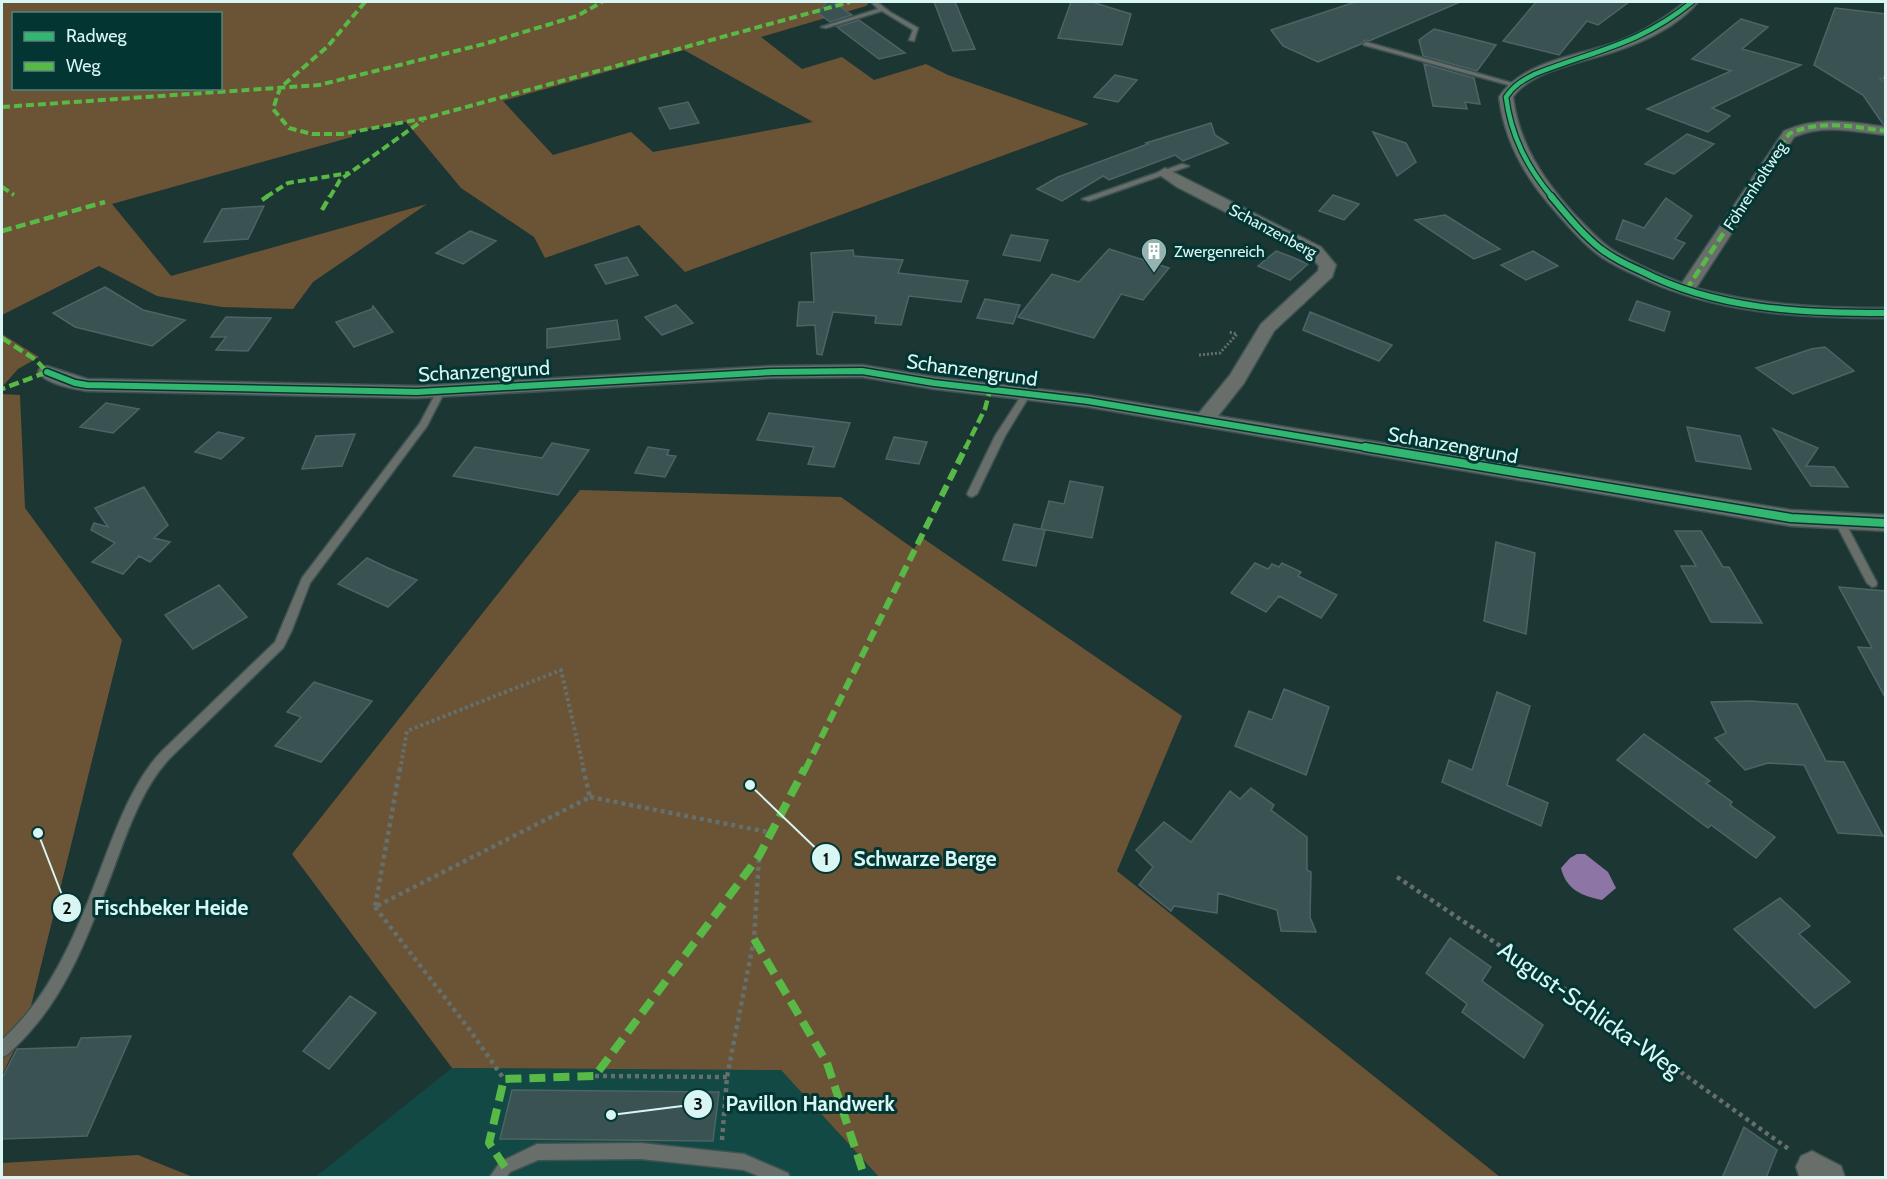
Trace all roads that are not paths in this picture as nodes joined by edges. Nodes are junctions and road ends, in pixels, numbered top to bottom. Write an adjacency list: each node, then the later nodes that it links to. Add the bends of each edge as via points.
1 (874, 2): 3 (lane)
2 (1692, 2): 7 (street, via 1648,33)
3 (880, 10): 4 (lane); 5 (lane, via 891,12 916,29)
4 (824, 27)
5 (912, 40)
6 (1366, 44): 7 (lane)
7 (1514, 85): 12 (street, via 1506,97 1515,141 1532,172 1575,225 1602,250 1643,274)
8 (1886, 131): 12 (street, Föhrenholtweg, via 1820,123 1789,134)
9 (1185, 166): 10 (lane)
10 (1165, 173): 11 (lane); 17 (street, Schanzenberg, via 1309,247 1328,265 1326,273 1267,328 1237,379 1210,410)
11 (1086, 199)
12 (1686, 290): 13 (street, via 1782,309)
13 (1886, 313)
14 (47, 372): 15 (street, Schanzengrund, via 87,385)
15 (441, 391): 16 (street, Schanzengrund, via 762,372 850,371); 22 (lane, via 424,424 306,581 279,645 166,754 146,780 70,957 46,999)
16 (1026, 395): 17 (street, Schanzengrund, via 1088,401); 18 (lane, via 1000,436)
17 (1206, 422): 19 (street, Schanzengrund, via 1791,518)
18 (972, 494)
19 (1840, 522): 20 (street, Schanzengrund); 21 (lane)
20 (1886, 523)
21 (1872, 583)
22 (2, 1050)
23 (496, 1178): 24 (lane, via 506,1167 537,1152 641,1151 744,1162)
24 (783, 1178)

